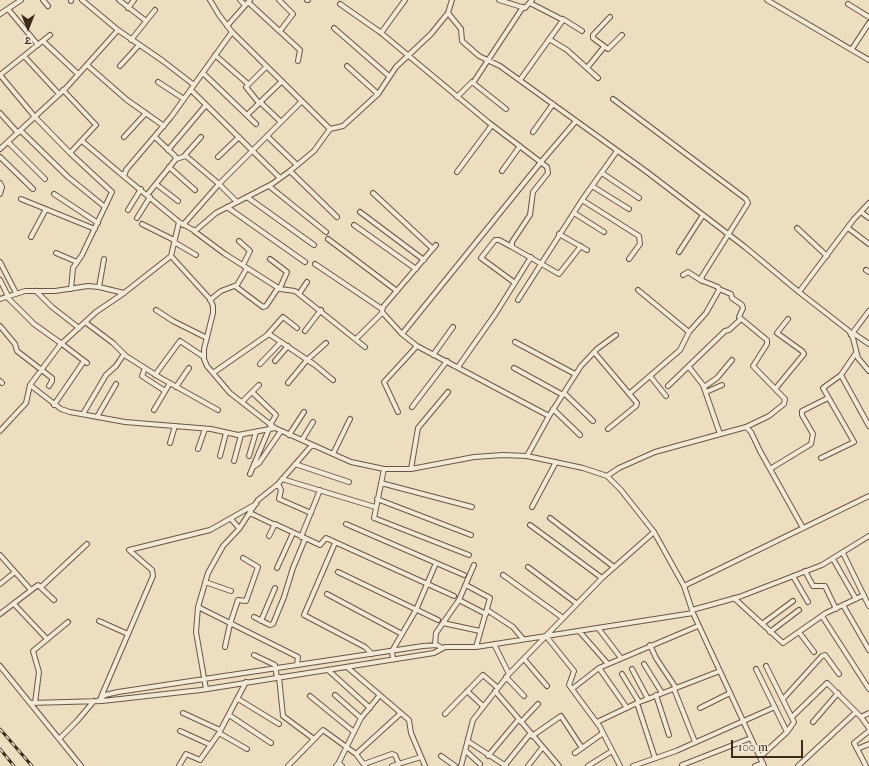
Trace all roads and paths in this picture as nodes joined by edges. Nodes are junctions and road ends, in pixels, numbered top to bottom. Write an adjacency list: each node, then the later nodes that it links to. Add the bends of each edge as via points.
1 (21, 0): 14 (street)
2 (43, 0): 18 (street)
3 (82, 0): 32 (street)
4 (119, 0): 20 (street)
5 (134, 0): 20 (street)
6 (210, 0): 30 (street)
7 (240, 0): 15 (street)
8 (279, 0): 33 (street, via 293,14)
9 (405, 0): 36 (street)
10 (452, 0): 24 (street)
11 (499, 0): 19 (street)
12 (767, 0): 45 (street)
13 (531, 1): 19 (street); 27 (street)
14 (15, 2): 21 (street)
15 (248, 2): 30 (street); 33 (street)
16 (340, 4): 36 (street)
17 (848, 4): 25 (street)
18 (48, 6)
19 (523, 7): 51 (street)
20 (128, 8): 28 (street)
21 (8, 9): 23 (street); 42 (street)
22 (155, 10): 28 (street)
23 (1, 13)
24 (448, 13): 48 (street); 51 (street, via 461,29 462,42 481,58)
25 (869, 16)
26 (610, 17): 44 (street, via 593,36)
27 (563, 19): 34 (street); 39 (street)
28 (146, 21): 40 (street)
29 (869, 23): 45 (street)
30 (227, 26): 35 (street)
31 (334, 28): 59 (street)
32 (118, 30): 40 (street); 52 (street)
33 (280, 31): 50 (street, via 300,50)
34 (582, 31)
35 (232, 32): 46 (street); 55 (street)
36 (381, 33): 48 (street)
37 (50, 35): 41 (street)
38 (622, 35): 44 (street, via 610,49)
39 (549, 39): 56 (street); 61 (street)
40 (131, 40): 43 (street)
41 (43, 41): 42 (street); 58 (street)
42 (38, 45): 47 (street)
43 (139, 45): 53 (street); 66 (street)
44 (604, 47): 56 (street)
45 (852, 49): 49 (street)
46 (215, 55): 57 (street); 65 (street)
47 (24, 56): 69 (street); 82 (street, via 0,75)
48 (408, 56): 59 (street); 71 (street)
49 (869, 60)
50 (298, 61)
51 (489, 61): 61 (street); 64 (street)
52 (87, 65): 58 (street); 80 (street)
53 (120, 66)
54 (347, 66): 70 (street)
55 (266, 67): 63 (street); 65 (street)
56 (587, 68): 60 (street)
57 (203, 73): 66 (street); 81 (street)
58 (78, 74): 67 (street)
59 (389, 76): 70 (street)
60 (598, 78)
61 (520, 80): 76 (street)
62 (158, 82): 72 (street)
63 (281, 82): 74 (street); 75 (street)
64 (473, 83): 71 (street); 78 (street)
65 (248, 84): 74 (street, via 246,89)
66 (194, 85): 68 (street)
67 (63, 90): 69 (street); 96 (street, via 96,124)
68 (191, 90): 72 (street); 77 (street)
69 (59, 94): 82 (street)
70 (378, 94): 88 (street, via 343,126)
71 (457, 97): 86 (street)
72 (184, 99): 87 (street)
73 (613, 99): 160 (street, via 746,199 748,205)
74 (260, 102): 81 (street); 84 (street)
75 (301, 102): 84 (street); 88 (street)
76 (553, 104): 83 (street); 90 (street)
77 (206, 105): 95 (street); 100 (street)
78 (506, 109)
79 (0, 113): 89 (street)
80 (146, 113): 87 (street); 92 (street)
81 (247, 115): 85 (street)
82 (36, 118): 89 (street); 103 (street)
83 (576, 121): 102 (street); 108 (street)
84 (281, 122): 91 (street)
85 (256, 124)
86 (492, 125): 98 (street); 113 (street)
87 (164, 126): 93 (street)
88 (330, 129): 109 (street, via 314,152)
89 (19, 132): 97 (street); 137 (street)
90 (533, 132)
91 (267, 136): 101 (street); 109 (street)
92 (124, 137)
93 (155, 137): 100 (street); 115 (street, via 125,174)
94 (201, 137): 104 (street)
95 (239, 137): 101 (street); 106 (street)
96 (82, 141): 103 (street); 115 (street)
97 (8, 142): 99 (street); 117 (street)
98 (520, 146): 108 (street); 112 (street)
99 (1, 147)
100 (168, 150): 107 (street)
101 (253, 151): 116 (street); 120 (street)
102 (618, 151): 114 (street); 145 (street)
103 (70, 154): 137 (street, via 112,190)
104 (185, 155): 107 (street); 120 (street)
105 (0, 157): 123 (street)
106 (218, 157)
107 (176, 159): 110 (street)
108 (541, 162): 169 (street, via 547,166 548,173 534,190 531,213 512,242); 225 (street)
109 (297, 165): 111 (street)
110 (169, 168): 119 (street); 125 (street)
111 (290, 171): 116 (street); 146 (street)
112 (502, 171)
113 (457, 172)
114 (602, 173): 122 (street); 131 (street)
115 (121, 174): 124 (street)
116 (280, 178): 121 (street)
117 (45, 179)
118 (0, 184): 127 (street)
119 (156, 184): 129 (street); 134 (street)
120 (220, 184): 135 (street); 150 (street)
121 (268, 186): 130 (street); 157 (street)
122 (592, 186): 133 (street); 140 (street)
123 (33, 189)
124 (141, 189): 129 (street); 141 (street)
125 (195, 190)
126 (373, 193): 170 (street)
127 (0, 194)
128 (54, 194): 149 (street)
129 (149, 196): 147 (street); 150 (street)
130 (247, 197): 135 (street); 166 (street)
131 (639, 198)
132 (21, 199): 139 (street)
133 (582, 200): 144 (street); 180 (street, via 640,236 640,244)
134 (178, 201)
135 (237, 202): 138 (street)
136 (869, 203): 143 (street)
137 (105, 207): 149 (street)
138 (227, 207): 156 (street); 184 (street)
139 (46, 209): 155 (street); 161 (street)
140 (629, 209)
141 (128, 210)
142 (360, 212): 181 (street)
143 (861, 212): 148 (street); 154 (street)
144 (574, 213): 158 (street); 159 (street)
145 (703, 215): 160 (street); 172 (street)
146 (337, 217)
147 (137, 218)
148 (869, 218)
149 (98, 222): 155 (street)
150 (181, 223): 156 (street); 163 (street)
151 (142, 224): 163 (street)
152 (354, 225): 189 (street)
153 (797, 228): 176 (street)
154 (848, 228): 165 (street); 176 (street)
155 (95, 229): 183 (street)
156 (194, 231): 187 (street)
157 (326, 232)
158 (604, 232)
159 (559, 234): 168 (street); 186 (street)
160 (729, 234): 192 (street, via 702,276); 203 (street)
161 (31, 237)
162 (328, 240): 202 (street)
163 (174, 241): 174 (street); 175 (street)
164 (239, 241): 187 (street, via 250,251)
165 (869, 244)
166 (314, 245)
167 (436, 245): 170 (street)
168 (581, 246): 171 (street); 186 (street, via 559,274)
169 (512, 247): 177 (street); 194 (street, via 495,240 481,258)
170 (433, 250): 181 (street)
171 (587, 250)
172 (679, 252)
173 (56, 253): 183 (street)
174 (196, 255)
175 (170, 256): 205 (street); 209 (street)
176 (828, 256): 203 (street)
177 (531, 257): 186 (street); 194 (street)
178 (104, 259): 196 (street)
179 (270, 259): 197 (street, via 288,272)
180 (629, 259)
181 (424, 260): 189 (street)
182 (0, 262): 204 (street)
183 (77, 262): 198 (street, via 73,268)
184 (305, 262)
185 (315, 264): 213 (street)
186 (541, 264): 210 (street)
187 (243, 265): 188 (street)
188 (247, 268): 195 (street); 197 (street)
189 (416, 269): 202 (street)
190 (683, 275): 192 (street, via 688,272)
191 (0, 280): 207 (street)
192 (702, 281): 199 (street)
193 (307, 282): 206 (street)
194 (515, 283): 248 (street)
195 (235, 286): 197 (street, via 263,307); 209 (street)
196 (99, 287): 198 (street); 205 (street)
197 (279, 288): 206 (street, via 291,289)
198 (71, 289): 201 (street)
199 (719, 289): 215 (street, via 731,294 732,298 742,305 738,316); 223 (street, via 706,313)
200 (638, 290): 223 (street)
201 (36, 291): 204 (street); 220 (street)
202 (397, 291): 213 (street)
203 (799, 292): 226 (street)
204 (16, 293): 207 (street)
205 (124, 293): 217 (street)
206 (298, 294): 212 (street)
207 (7, 296): 208 (street); 233 (street, via 34,324)
208 (0, 299)
209 (210, 300): 228 (street, via 213,313)
210 (518, 300)
211 (156, 310): 228 (street)
212 (321, 310): 222 (street); 229 (street)
213 (382, 311): 225 (street); 229 (street)
214 (869, 311): 226 (street)
215 (741, 319): 249 (street); 270 (street, via 767,340 754,366)
216 (788, 319): 270 (street, via 778,333 804,354)
217 (85, 322): 220 (street); 240 (street)
218 (0, 326): 253 (street, via 15,344 17,351)
219 (453, 327): 241 (street)
220 (79, 328): 233 (street)
221 (297, 328): 224 (street, via 282,317)
222 (306, 331)
223 (689, 332): 259 (street, via 680,350)
224 (267, 334): 230 (street); 255 (street)
225 (402, 334): 236 (street)
226 (852, 334): 234 (street); 239 (street)
227 (616, 335): 238 (street)
228 (207, 338): 242 (street)
229 (356, 339): 237 (street)
230 (281, 342): 235 (street); 247 (street)
231 (515, 342): 256 (street)
232 (326, 343): 243 (street)
233 (62, 344): 253 (street); 280 (street, via 85,362)
234 (869, 344)
235 (288, 346): 243 (street); 245 (street)
236 (417, 346): 241 (street); 286 (street, via 384,382)
237 (365, 347)
238 (594, 352): 256 (street); 276 (street)
239 (856, 353): 254 (street); 258 (street)
240 (124, 354): 250 (street); 287 (street, via 106,375)
241 (433, 355): 246 (street)
242 (204, 357): 255 (street, via 206,366); 257 (street, via 180,341)
243 (307, 360): 260 (street); 262 (street)
244 (732, 360): 271 (street)
245 (275, 361)
246 (447, 361): 248 (street); 281 (street)
247 (260, 364)
248 (458, 367): 288 (street)
249 (688, 367): 268 (street); 271 (street)
250 (145, 368): 257 (street); 272 (street, via 142,376)
251 (189, 368): 269 (street)
252 (514, 368): 275 (street)
253 (41, 369): 264 (street); 267 (street, via 53,379)
254 (869, 371)
255 (213, 373): 279 (street, via 230,393)
256 (575, 374): 275 (street)
257 (155, 375): 261 (street)
258 (841, 375): 278 (street, via 823,387); 294 (street)
259 (650, 376): 276 (street); 277 (street)
260 (333, 380)
261 (170, 383): 269 (street); 272 (street)
262 (288, 383)
263 (116, 384): 289 (street)
264 (30, 385): 280 (street); 299 (street, via 27,401)
265 (259, 385): 273 (street)
266 (722, 385): 271 (street)
267 (49, 386)
268 (668, 386)
269 (176, 387): 284 (street)
270 (776, 388): 296 (street, via 785,399 784,404 769,416)
271 (705, 389): 305 (street)
272 (165, 391): 283 (street)
273 (252, 392): 279 (street); 295 (street, via 276,415)
274 (448, 392): 320 (street, via 417,430)
275 (564, 394): 282 (street); 291 (street)
276 (629, 394): 298 (street, via 637,403 636,406)
277 (666, 396)
278 (828, 398): 315 (street, via 854,442); 322 (street, via 802,411 813,434 811,444)
279 (242, 402): 295 (street)
280 (54, 405): 287 (street)
281 (412, 407)
282 (553, 409): 288 (street); 304 (street)
283 (154, 410)
284 (218, 410)
285 (304, 412): 303 (street)
286 (398, 412)
287 (83, 414): 289 (street)
288 (549, 416): 314 (street)
289 (97, 417): 293 (street, via 129,423)
290 (350, 419): 311 (street)
291 (593, 421)
292 (313, 422): 307 (street)
293 (175, 426): 297 (street); 308 (street)
294 (869, 426)
295 (269, 427): 300 (street); 301 (street); 319 (street)
296 (746, 427): 305 (street); 322 (street, via 752,432)
297 (205, 429): 302 (street); 310 (street)
298 (608, 429)
299 (0, 431)
300 (281, 431): 303 (street); 319 (street, via 259,463)
301 (256, 432): 306 (street); 313 (street)
302 (226, 433): 306 (street); 312 (street)
303 (289, 434): 307 (street)
304 (580, 434)
305 (720, 434): 324 (street, via 641,458)
306 (241, 435): 316 (street)
307 (302, 440): 309 (street)
308 (170, 443)
309 (312, 445): 311 (street); 318 (street)
310 (198, 449)
311 (333, 454): 321 (street, via 351,462)
312 (220, 456)
313 (249, 456)
314 (527, 456): 317 (street); 320 (street, via 468,458)
315 (821, 458)
316 (234, 461)
317 (556, 462): 324 (street); 334 (street)
318 (296, 464): 325 (street); 326 (street)
319 (253, 467): 323 (street)
320 (411, 468): 321 (street)
321 (384, 469): 327 (street)
322 (770, 469): 344 (street)
323 (250, 474)
324 (607, 476): 345 (street, via 622,490)
325 (282, 478): 328 (street); 329 (street)
326 (349, 482)
327 (381, 483): 331 (street); 333 (street)
328 (278, 484): 332 (street); 337 (street, via 281,490 279,499)
329 (320, 490): 335 (street); 337 (street)
330 (869, 496): 344 (street)
331 (377, 500): 335 (street); 347 (street)
332 (256, 504): 336 (street); 338 (street)
333 (472, 507)
334 (532, 507)
335 (376, 508): 355 (street, via 375,518)
336 (250, 513): 340 (street); 343 (street)
337 (311, 513): 350 (street)
338 (231, 518): 343 (street); 415 (street, via 218,527 203,532 130,548 130,552 153,573)
339 (550, 518): 361 (street)
340 (273, 524): 346 (street); 348 (street)
341 (346, 524): 358 (street)
342 (530, 525): 369 (street)
343 (239, 528): 370 (street, via 223,546)
344 (803, 528): 374 (street)
345 (654, 532): 361 (street); 374 (street)
346 (293, 533): 350 (street); 362 (street)
347 (471, 535)
348 (268, 536)
349 (869, 536): 353 (street)
350 (303, 538): 351 (street, via 321,545 325,538); 403 (street, via 284,597 272,624)
351 (335, 542): 372 (street); 429 (street, via 304,615 365,647)
352 (87, 544): 375 (street)
353 (843, 553): 357 (street); 381 (street)
354 (0, 555): 364 (street)
355 (469, 555)
356 (243, 558): 407 (street, via 258,567 246,601 238,600)
357 (834, 558): 363 (street); 383 (street)
358 (436, 563): 366 (street); 372 (street)
359 (474, 565): 373 (street)
360 (528, 567): 388 (street)
361 (614, 567): 369 (street)
362 (277, 568)
363 (805, 571): 368 (street); 393 (street, via 813,586 825,586)
364 (15, 572): 371 (street); 377 (street)
365 (338, 572): 394 (street)
366 (464, 575)
367 (503, 575): 401 (street)
368 (793, 576): 382 (street); 387 (street)
369 (602, 578): 388 (street)
370 (205, 582): 378 (street); 392 (street)
371 (0, 584)
372 (427, 584): 380 (street); 394 (street)
373 (466, 585): 385 (street); 397 (street, via 490,598)
374 (684, 586): 396 (street)
375 (41, 587): 377 (street, via 38,585); 384 (street)
376 (275, 588): 403 (street)
377 (31, 590): 389 (street)
378 (231, 591)
379 (327, 594): 416 (street)
380 (454, 596)
381 (866, 597): 383 (street); 391 (street)
382 (734, 598): 396 (street); 408 (street)
383 (856, 599): 390 (street)
384 (54, 600)
385 (459, 600): 397 (street); 406 (street)
386 (793, 601): 408 (street)
387 (808, 602)
388 (576, 603): 401 (street)
389 (14, 604): 398 (street); 418 (street)
390 (843, 605): 393 (street); 426 (street)
391 (869, 606)
392 (198, 608): 407 (street); 450 (street, via 196,638)
393 (836, 609): 399 (street)
394 (416, 610): 402 (street); 416 (street)
395 (800, 610): 413 (street)
396 (692, 611): 409 (street); 410 (street)
397 (486, 612): 412 (street); 419 (street, via 513,627)
398 (0, 614)
399 (822, 616): 414 (street); 457 (street)
400 (254, 617): 403 (street)
401 (563, 618): 417 (street)
402 (438, 620)
403 (262, 621)
404 (68, 622): 418 (street)
405 (99, 622): 415 (street)
406 (443, 623): 412 (street); 421 (street, via 435,636)
407 (230, 624): 423 (street); 436 (street, via 298,657)
408 (762, 624): 413 (street)
409 (698, 626): 422 (street); 445 (street)
410 (598, 628): 411 (street); 431 (street)
411 (579, 630): 417 (street); 434 (street)
412 (480, 631): 424 (street)
413 (770, 632): 414 (street, via 783,643)
414 (799, 632): 428 (street)
415 (128, 634): 467 (street)
416 (402, 634): 427 (street)
417 (546, 636): 419 (street); 433 (street); 456 (street, via 574,671 569,683)
418 (47, 639): 472 (street, via 33,651 39,672)
419 (522, 639): 420 (street)
420 (494, 644): 424 (street); 448 (street)
421 (434, 645): 425 (street); 427 (street)
422 (650, 645): 431 (street); 453 (street)
423 (225, 647)
424 (476, 647): 425 (street)
425 (442, 648): 432 (street, via 434,653)
426 (869, 650)
427 (392, 651): 429 (street); 432 (street)
428 (814, 652)
429 (372, 654): 436 (street)
430 (254, 656): 441 (street, via 274,664)
431 (621, 658): 434 (street)
432 (393, 659): 439 (street)
433 (524, 659): 448 (street); 452 (street)
434 (608, 664): 440 (street)
435 (644, 664): 459 (street)
436 (298, 665): 441 (street)
437 (0, 666): 471 (street)
438 (766, 666): 470 (street)
439 (347, 667): 444 (street); 463 (street)
440 (599, 668): 456 (street); 478 (street)
441 (275, 669): 449 (street); 450 (street)
442 (632, 669): 469 (street)
443 (756, 669): 476 (street)
444 (328, 670): 449 (street); 477 (street)
445 (720, 671): 453 (street); 460 (street)
446 (622, 674): 473 (street)
447 (839, 674): 470 (street, via 825,655 822,656)
448 (507, 675): 455 (street); 465 (street)
449 (278, 677): 451 (street); 504 (street, via 282,716)
450 (204, 680): 454 (street); 467 (street, via 112,693)
451 (246, 682): 454 (street); 468 (street)
452 (547, 686)
453 (675, 688): 459 (street); 506 (street)
454 (206, 689): 467 (street)
455 (496, 689): 458 (street, via 484,674); 475 (street); 490 (street)
456 (572, 689): 491 (street)
457 (869, 689)
458 (467, 691): 475 (street); 484 (street)
459 (662, 693): 466 (street)
460 (730, 693): 479 (street); 489 (street)
461 (838, 694): 480 (street); 486 (street, via 829,683 825,683); 492 (street)
462 (335, 695): 488 (street)
463 (380, 695): 477 (street); 481 (street)
464 (310, 696): 497 (street)
465 (524, 696)
466 (656, 696): 469 (street); 501 (street)
467 (98, 699): 472 (street); 503 (street)
468 (238, 699): 485 (street); 493 (street)
469 (648, 699): 473 (street)
470 (783, 699): 486 (street)
471 (30, 703): 472 (street); 503 (street)
472 (35, 703)
473 (638, 703): 478 (street); 523 (street)
474 (538, 704): 490 (street)
475 (483, 706): 505 (street, via 473,720)
476 (775, 707): 489 (street); 498 (street)
477 (370, 708): 488 (street)
478 (627, 708): 491 (street)
479 (700, 708)
480 (856, 712): 487 (street); 544 (street)
481 (401, 713): 518 (street); 521 (street, via 410,721 411,733)
482 (869, 713): 487 (street)
483 (183, 714): 496 (street)
484 (445, 714)
485 (229, 715): 496 (street); 507 (street)
486 (792, 717): 498 (street, via 794,722)
487 (861, 717): 494 (street)
488 (361, 718): 497 (street)
489 (743, 720): 502 (street); 506 (street)
490 (520, 721): 500 (street); 520 (street)
491 (597, 722): 499 (street)
492 (813, 722)
493 (279, 724)
494 (869, 730): 513 (street, via 855,741)
495 (180, 731): 509 (street)
496 (220, 732): 509 (street); 514 (street)
497 (354, 732): 510 (street)
498 (787, 732): 522 (street)
499 (604, 733): 512 (street); 515 (street)
500 (531, 735): 511 (street); 512 (street, via 561,716); 537 (street)
501 (669, 735)
502 (751, 738): 522 (street); 528 (street)
503 (59, 739): 530 (street)
504 (314, 739): 510 (street, via 323,730); 532 (street)
505 (469, 742): 516 (street); 520 (street)
506 (695, 742): 523 (street)
507 (271, 743)
508 (869, 744): 513 (street)
509 (211, 745): 531 (street, via 200,760 186,754)
510 (346, 746): 518 (street); 526 (street)
511 (542, 748): 538 (street); 539 (street)
512 (582, 748): 517 (street)
513 (857, 749): 545 (street)
514 (247, 750)
515 (612, 751): 540 (street); 541 (street)
516 (466, 752): 525 (street); 536 (street)
517 (574, 753)
518 (356, 754): 527 (street)
519 (441, 756): 535 (street)
520 (488, 756): 537 (street)
521 (420, 757): 524 (street); 534 (street)
522 (760, 757): 529 (street)
523 (655, 758): 542 (street)
524 (399, 764): 527 (street, via 392,754); 533 (street)
525 (480, 764)
526 (338, 765)
527 (364, 765)
528 (682, 765)
529 (764, 765): 543 (street)
530 (81, 766)
531 (179, 766)
532 (288, 766)
533 (392, 766)
534 (425, 766)
535 (454, 766)
536 (461, 766)
537 (506, 766)
538 (528, 766)
539 (559, 766)
540 (588, 766)
541 (620, 766)
542 (633, 766)
543 (755, 766)
544 (798, 766)
545 (866, 766)

